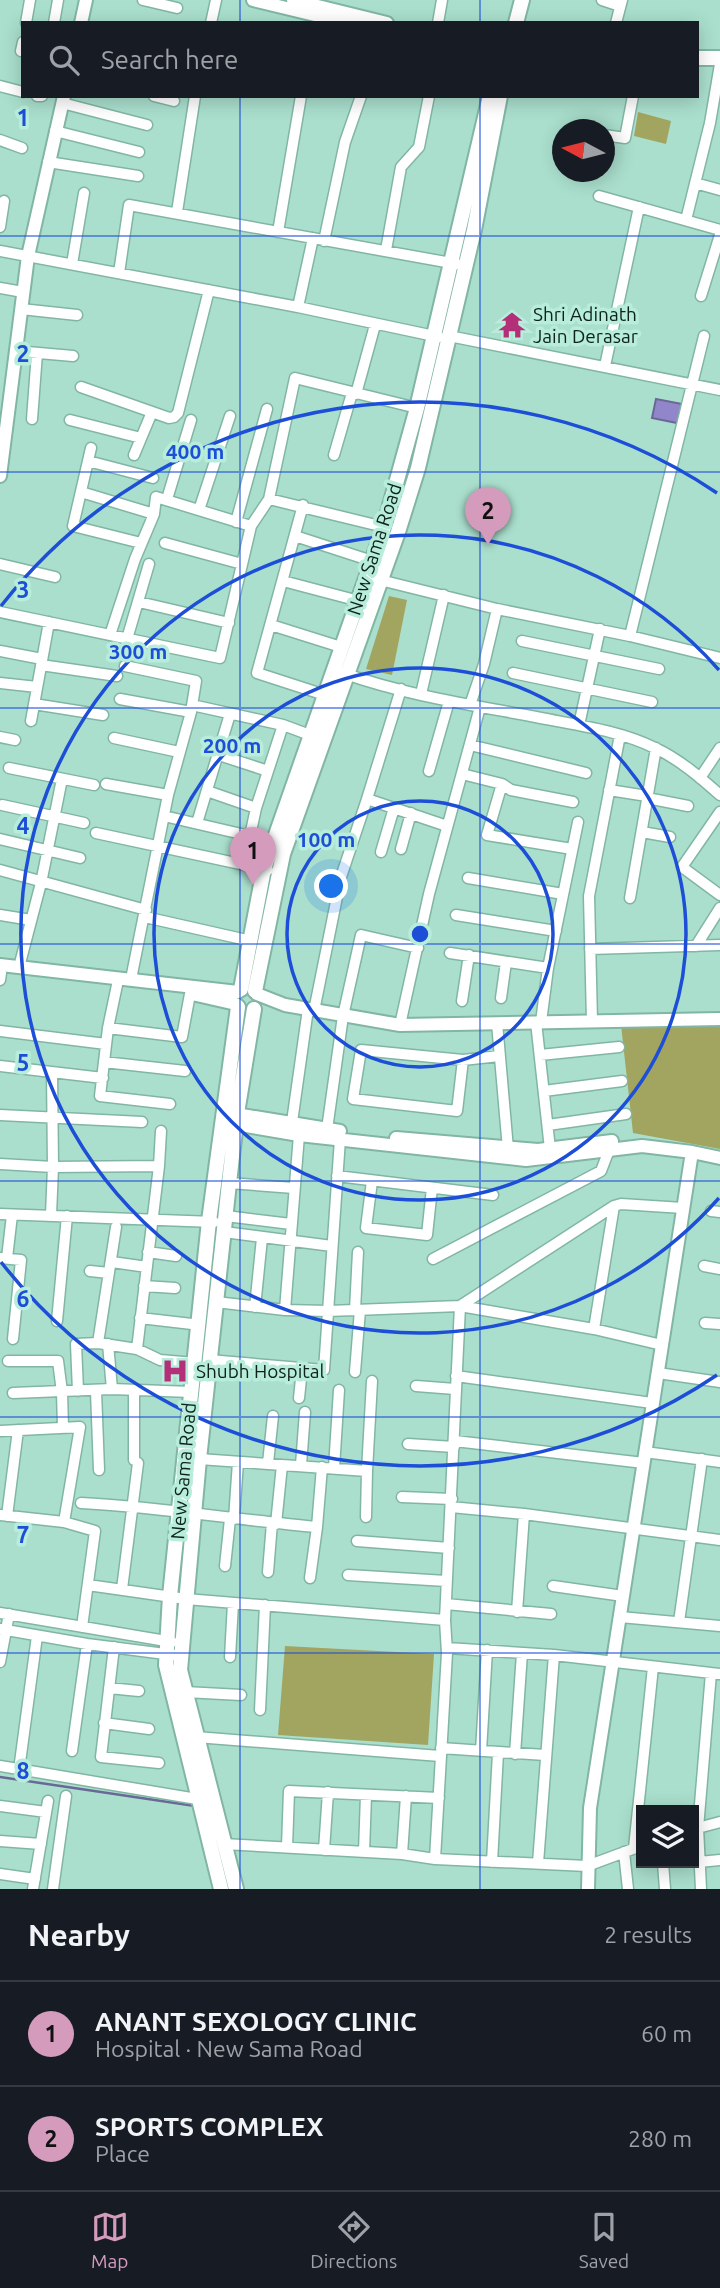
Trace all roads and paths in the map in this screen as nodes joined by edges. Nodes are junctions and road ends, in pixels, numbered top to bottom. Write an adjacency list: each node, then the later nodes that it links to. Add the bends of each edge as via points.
1 (30, 0): 13 (street)
2 (58, 0): 14 (street)
3 (86, 0): 15 (street)
4 (144, 0): 11 (street)
5 (216, 0): 16 (street)
6 (253, 0): 12 (street)
7 (293, 0): 12 (street)
8 (442, 0): 19 (street)
9 (602, 0): 10 (street)
10 (621, 3): 20 (street)
11 (177, 8)
12 (315, 11): 17 (street); 18 (street)
13 (26, 21)
14 (54, 21)
15 (84, 21)
16 (211, 21)
17 (342, 21)
18 (375, 21)
19 (438, 21)
20 (616, 21)
21 (699, 58): 22 (main road)
22 (720, 58)
23 (720, 64): 35 (street)
24 (0, 86): 25 (street)
25 (21, 91)
26 (163, 98): 34 (street)
27 (195, 98): 50 (street)
28 (301, 98): 53 (street)
29 (360, 98): 56 (street, via 345,142)
30 (429, 98): 57 (street, via 419,147 401,167)
31 (633, 98): 38 (street, via 625,138)
32 (63, 100): 36 (street); 37 (street)
33 (494, 100): 61 (main road, New Sama Road)
34 (174, 101)
35 (715, 124): 44 (street)
36 (147, 125)
37 (55, 131): 41 (street); 42 (street)
38 (615, 137)
39 (0, 140): 40 (street)
40 (22, 148)
41 (139, 152)
42 (48, 162): 43 (street); 59 (street)
43 (138, 176)
44 (695, 183): 45 (street); 51 (street)
45 (720, 190)
46 (84, 193): 60 (street)
47 (599, 196): 49 (street)
48 (4, 201): 52 (street)
49 (639, 207): 51 (street); 76 (street)
50 (177, 212): 53 (street); 62 (street, via 129,205)
51 (686, 220): 54 (street)
52 (0, 227)
53 (278, 232): 55 (street)
54 (720, 233): 66 (street)
55 (313, 238): 56 (street); 67 (street)
56 (324, 241): 57 (street)
57 (386, 250): 61 (street)
58 (0, 251): 59 (street)
59 (27, 256): 60 (street); 65 (street)
60 (72, 264): 62 (street)
61 (459, 264): 72 (main road, New Sama Road)
62 (119, 273): 64 (street)
63 (0, 288): 65 (street)
64 (209, 290): 67 (street); 83 (street, via 178,413 169,418)
65 (23, 292): 68 (street)
66 (701, 296)
67 (299, 307): 70 (street)
68 (21, 309): 69 (street); 73 (street)
69 (76, 315)
70 (375, 325): 72 (street); 80 (street)
71 (704, 336): 77 (street)
72 (444, 337): 76 (street); 81 (main road, New Sama Road); 113 (main road, New Sama Road, via 418,468)
73 (16, 351): 74 (street); 93 (street)
74 (37, 353): 75 (street); 85 (street)
75 (73, 356)
76 (605, 366): 77 (street)
77 (693, 383): 79 (street); 125 (street)
78 (81, 387): 83 (street)
79 (720, 390)
80 (354, 393): 81 (street); 91 (street); 97 (street, via 295,378)
81 (417, 408): 103 (main road, New Sama Road)
82 (267, 409): 101 (street)
83 (152, 412): 88 (street)
84 (230, 416): 99 (street)
85 (33, 419)
86 (70, 420): 88 (street)
87 (191, 420): 96 (street)
88 (141, 438): 90 (street)
89 (91, 448): 92 (street)
90 (134, 455)
91 (334, 455)
92 (88, 461): 94 (street); 95 (street)
93 (0, 475)
94 (153, 478)
95 (81, 492): 100 (street); 106 (street, via 73,526)
96 (167, 499): 99 (street); 100 (street, via 156,496)
97 (269, 499): 98 (street); 102 (street)
98 (303, 505): 103 (street); 104 (street)
99 (199, 510): 101 (street)
100 (154, 514): 106 (street)
101 (236, 522): 102 (street)
102 (251, 526): 109 (street)
103 (384, 527): 107 (main road, New Sama Road)
104 (295, 536): 107 (street); 114 (street)
105 (165, 543): 109 (street)
106 (141, 544): 124 (street)
107 (372, 562): 111 (main road, New Sama Road)
108 (149, 564): 116 (street)
109 (242, 564): 121 (street)
110 (0, 565): 112 (street)
111 (366, 576): 113 (street); 117 (main road, New Sama Road)
112 (55, 577)
113 (381, 580): 115 (street); 135 (main road, New Sama Road)
114 (283, 581): 117 (street); 122 (street)
115 (444, 595): 118 (street); 142 (street)
116 (139, 601): 121 (street); 126 (street)
117 (359, 601): 128 (main road, New Sama Road)
118 (496, 609): 123 (street); 148 (street)
119 (0, 612): 120 (street)
120 (49, 622): 124 (street); 132 (street)
121 (229, 623): 126 (street, via 220,658)
122 (271, 625): 128 (street); 143 (street, via 257,673)
123 (600, 629): 125 (street); 130 (street)
124 (110, 635): 126 (street)
125 (630, 636): 131 (street)
126 (127, 639)
127 (522, 641): 130 (street)
128 (341, 647): 135 (main road, New Sama Road)
129 (0, 651): 132 (street)
130 (593, 655): 134 (street); 140 (street)
131 (720, 658)
132 (42, 662): 137 (street); 139 (street)
133 (125, 666): 149 (street, via 196,681)
134 (659, 669)
135 (341, 673): 141 (street); 143 (main road, New Sama Road); 207 (main road, New Sama Road, via 283,854)
136 (513, 673): 140 (street)
137 (117, 676)
138 (0, 682): 139 (street)
139 (37, 687): 147 (street)
140 (587, 688): 146 (street); 154 (street)
141 (401, 689): 142 (street); 180 (street)
142 (421, 694): 145 (street)
143 (325, 695): 155 (main road, New Sama Road)
144 (120, 699): 149 (street)
145 (449, 701): 148 (street); 167 (street)
146 (652, 702)
147 (34, 704): 151 (street); 152 (street)
148 (475, 706): 154 (street); 160 (street)
149 (192, 709): 150 (street); 163 (street)
150 (230, 714): 153 (street); 164 (street)
151 (103, 715)
152 (31, 721)
153 (283, 725): 155 (street); 166 (street)
154 (579, 725): 156 (street)
155 (310, 735): 207 (main road, New Sama Road)
156 (620, 735): 161 (street); 175 (street)
157 (0, 737): 159 (street)
158 (114, 738): 163 (street)
159 (15, 740)
160 (470, 745): 168 (street); 169 (street)
161 (656, 748): 170 (street); 179 (street)
162 (720, 748): 170 (street)
163 (179, 752): 177 (street)
164 (219, 755): 166 (street); 176 (street)
165 (9, 768): 171 (street)
166 (268, 771): 184 (street)
167 (429, 771)
168 (462, 774): 173 (street); 193 (street)
169 (586, 774)
170 (700, 778): 178 (street)
171 (62, 779): 174 (street); 188 (street)
172 (106, 784): 177 (street)
173 (502, 784): 181 (street, via 511,790); 201 (street, via 486,835)
174 (94, 785)
175 (609, 790): 179 (street); 223 (street, via 589,896)
176 (207, 791): 184 (street); 192 (street)
177 (168, 795): 189 (street)
178 (720, 795)
179 (647, 797): 183 (street); 194 (street)
180 (367, 799): 185 (street); 236 (street, via 341,877)
181 (573, 802)
182 (2, 805): 188 (street)
183 (688, 806)
184 (256, 808): 196 (street)
185 (394, 808): 187 (street); 203 (street)
186 (720, 812): 211 (street, via 682,866)
187 (411, 813): 193 (street); 200 (street)
188 (54, 816): 191 (street); 202 (street)
189 (164, 816): 192 (street); 199 (street)
190 (578, 822): 201 (street)
191 (85, 823)
192 (197, 823): 196 (street)
193 (447, 826): 222 (street)
194 (642, 832): 197 (street); 212 (street)
195 (96, 833): 199 (street)
196 (250, 836): 205 (street)
197 (670, 837)
198 (0, 839): 202 (street)
199 (157, 846): 205 (street); 214 (street)
200 (401, 849)
201 (572, 849): 210 (street)
202 (47, 850): 204 (street); 209 (street)
203 (381, 852)
204 (80, 858)
205 (244, 864): 207 (street)
206 (0, 870): 209 (street)
207 (272, 871): 219 (main road, New Sama Road); 234 (main road, New Sama Road)
208 (468, 878): 210 (street)
209 (41, 883): 214 (street); 217 (street)
210 (563, 894): 218 (street)
211 (720, 895)
212 (630, 898)
213 (720, 908): 221 (street)
214 (145, 914): 219 (street); 230 (street)
215 (0, 915): 217 (street)
216 (456, 915): 218 (street)
217 (31, 920): 227 (street)
218 (556, 931): 228 (street)
219 (251, 941): 234 (main road, New Sama Road)
220 (720, 945): 221 (street)
221 (696, 946): 223 (street)
222 (418, 947): 237 (street, via 361,935); 242 (street)
223 (590, 949): 239 (street)
224 (450, 953): 225 (street)
225 (469, 955): 226 (street); 235 (street)
226 (506, 962): 228 (street); 233 (street)
227 (19, 967): 229 (street); 230 (street)
228 (548, 968): 240 (street)
229 (0, 973): 231 (street)
230 (131, 979): 234 (street)
231 (117, 985): 232 (street); 243 (street)
232 (190, 994): 234 (street); 243 (street, via 183,1037)
233 (501, 998)
234 (247, 999): 236 (street); 260 (main road, New Sama Road)
235 (462, 1001)
236 (311, 1010): 237 (street); 263 (street)
237 (343, 1016): 242 (street); 265 (street)
238 (720, 1019): 239 (street)
239 (592, 1021): 240 (street)
240 (539, 1022): 241 (street); 247 (street)
241 (497, 1023): 242 (street); 248 (street)
242 (400, 1025)
243 (108, 1028): 245 (street)
244 (0, 1031): 245 (street)
245 (106, 1044): 250 (street)
246 (619, 1047): 247 (street)
247 (540, 1055): 256 (street)
248 (499, 1056): 249 (street); 269 (street)
249 (463, 1060): 249 (street, via 361,1050 354,1100 457,1111)
250 (104, 1062): 252 (street); 254 (street)
251 (0, 1066): 253 (street)
252 (184, 1071)
253 (52, 1072): 254 (street); 261 (street)
254 (103, 1078): 257 (street, via 100,1096)
255 (622, 1081): 256 (street)
256 (544, 1091): 264 (street)
257 (170, 1104)
258 (626, 1114): 264 (street)
259 (0, 1115): 261 (street)
260 (229, 1118): 263 (street); 267 (street); 279 (main road, New Sama Road); 290 (main road, New Sama Road)
261 (51, 1119): 262 (street); 276 (street)
262 (142, 1122)
263 (292, 1122): 265 (street)
264 (548, 1125): 270 (street)
265 (327, 1129): 269 (street)
266 (161, 1131): 275 (street)
267 (299, 1135): 268 (street); 280 (street)
268 (340, 1139): 271 (street, via 526,1160); 277 (street)
269 (508, 1149): 270 (street)
270 (550, 1149): 273 (street, via 640,1138)
271 (609, 1150): 272 (street, via 642,1146); 301 (street, via 601,1171)
272 (692, 1152): 273 (street); 284 (street)
273 (720, 1156)
274 (0, 1164): 276 (street)
275 (159, 1166): 276 (street); 289 (street)
276 (53, 1167): 287 (street)
277 (337, 1176): 278 (street); 296 (street)
278 (372, 1181): 281 (street); 281 (street, via 366,1228 390,1231 426,1235)
279 (229, 1183): 280 (street); 291 (main road, New Sama Road)
280 (294, 1188): 292 (street)
281 (432, 1188): 282 (street)
282 (493, 1195)
283 (614, 1206): 284 (street); 311 (street); 321 (street)
284 (683, 1208): 324 (street)
285 (0, 1214): 286 (street)
286 (12, 1215): 287 (street); 300 (street)
287 (51, 1215): 288 (street)
288 (66, 1216): 289 (street); 317 (street)
289 (152, 1219): 290 (street); 297 (street)
290 (208, 1221): 291 (street); 328 (main road, New Sama Road)
291 (225, 1224): 292 (street); 294 (street); 310 (main road, New Sama Road)
292 (291, 1224): 295 (street)
293 (116, 1227): 302 (street)
294 (262, 1238): 295 (street); 312 (street)
295 (291, 1241): 296 (street); 313 (street)
296 (332, 1246): 315 (street)
297 (148, 1252): 299 (street); 304 (street)
298 (358, 1252): 314 (street)
299 (176, 1256)
300 (4, 1258): 322 (street, via 21,1260)
301 (433, 1259)
302 (112, 1262): 304 (street); 307 (street)
303 (704, 1266): 305 (street)
304 (146, 1267): 308 (street)
305 (720, 1269)
306 (90, 1271): 307 (street)
307 (109, 1273): 323 (street)
308 (144, 1286): 309 (street); 316 (street)
309 (175, 1289)
310 (216, 1302): 312 (street); 326 (main road, New Sama Road)
311 (460, 1306): 314 (street); 321 (street); 332 (street)
312 (255, 1307): 313 (street)
313 (285, 1310): 315 (street)
314 (358, 1310): 315 (street); 330 (street)
315 (328, 1311): 329 (street, via 324,1370)
316 (141, 1318): 320 (street); 325 (street)
317 (57, 1321)
318 (705, 1322): 319 (street)
319 (720, 1324)
320 (192, 1325)
321 (594, 1329): 324 (street)
322 (13, 1339)
323 (103, 1343): 325 (street); 336 (street); 340 (street, via 76,1344)
324 (662, 1345): 331 (street)
325 (137, 1349): 328 (street, via 160,1360)
326 (209, 1360): 329 (street); 355 (main road, New Sama Road)
327 (8, 1361): 342 (street, via 58,1361)
328 (194, 1363): 343 (main road, New Sama Road)
329 (302, 1369): 345 (street)
330 (355, 1373)
331 (658, 1373): 334 (street); 346 (street)
332 (456, 1376): 337 (street); 346 (street)
333 (372, 1381): 365 (street)
334 (720, 1382)
335 (416, 1386): 337 (street)
336 (112, 1389): 338 (street); 341 (street)
337 (455, 1389): 353 (street)
338 (134, 1390): 343 (street); 369 (street)
339 (340, 1390): 363 (street)
340 (78, 1391): 341 (street); 342 (street)
341 (96, 1391): 364 (street)
342 (62, 1392): 344 (street); 349 (street)
343 (191, 1392): 370 (main road, New Sama Road)
344 (7, 1393)
345 (299, 1398)
346 (653, 1403): 354 (street)
347 (305, 1412): 361 (street)
348 (273, 1416): 359 (street)
349 (62, 1428): 350 (street); 375 (street, via 80,1427)
350 (18, 1430): 351 (street); 372 (street)
351 (0, 1431)
352 (408, 1444): 353 (street)
353 (454, 1444): 354 (street); 368 (street)
354 (645, 1457): 356 (street); 378 (street)
355 (199, 1459): 357 (street); 370 (main road, New Sama Road)
356 (702, 1459): 358 (street); 379 (street)
357 (238, 1462): 359 (street); 374 (street)
358 (720, 1462)
359 (268, 1463): 360 (street)
360 (282, 1465): 361 (street); 376 (street)
361 (300, 1465): 362 (street)
362 (322, 1467): 363 (street); 377 (street)
363 (334, 1468): 365 (street)
364 (99, 1470)
365 (367, 1471): 373 (street)
366 (402, 1497): 368 (street)
367 (81, 1503): 369 (street)
368 (452, 1503): 371 (street); 382 (street)
369 (133, 1506): 370 (street); 390 (street)
370 (187, 1513): 374 (street); 391 (main road, New Sama Road); 393 (main road, New Sama Road)
371 (524, 1514): 378 (street); 397 (street)
372 (3, 1515): 375 (street)
373 (366, 1517)
374 (232, 1519): 376 (street); 383 (street)
375 (64, 1522): 388 (street, via 95,1531)
376 (274, 1523): 377 (street); 384 (street)
377 (317, 1527): 386 (street)
378 (634, 1528): 379 (street); 392 (street)
379 (690, 1536): 380 (street); 402 (street)
380 (720, 1540)
381 (357, 1541): 382 (street)
382 (449, 1548): 387 (street)
383 (225, 1566)
384 (268, 1572)
385 (348, 1574): 387 (street)
386 (310, 1578)
387 (446, 1581): 395 (street)
388 (88, 1584): 390 (street); 404 (street)
389 (553, 1586): 392 (street)
390 (122, 1589): 391 (street)
391 (170, 1596): 393 (street); 410 (main road, New Sama Road)
392 (623, 1597): 400 (street)
393 (186, 1599): 394 (street); 410 (main road, New Sama Road)
394 (233, 1603): 396 (street); 414 (street)
395 (446, 1604): 397 (street); 401 (street)
396 (265, 1605): 401 (street); 423 (street)
397 (517, 1612): 399 (street)
398 (5, 1614): 404 (street); 405 (street)
399 (551, 1614)
400 (620, 1617): 402 (street); 416 (street)
401 (445, 1620): 409 (street)
402 (679, 1622): 403 (street)
403 (720, 1626)
404 (82, 1627): 410 (street)
405 (3, 1630): 406 (street); 415 (street)
406 (37, 1636): 407 (street); 435 (street)
407 (87, 1644): 408 (street); 427 (street)
408 (114, 1647): 410 (street); 419 (street)
409 (447, 1648): 411 (street); 429 (street)
410 (174, 1649): 421 (main road, New Sama Road); 441 (main road, New Sama Road, via 166,1672)
411 (487, 1650): 412 (street); 428 (street)
412 (522, 1653): 413 (street); 431 (street)
413 (554, 1655): 416 (street); 432 (street)
414 (230, 1657)
415 (0, 1662)
416 (613, 1662): 417 (street); 461 (street, via 590,1808)
417 (653, 1667): 418 (street); 443 (street)
418 (715, 1674): 444 (street)
419 (109, 1688): 420 (street); 424 (street)
420 (138, 1691)
421 (185, 1692): 422 (street); 426 (main road, New Sama Road)
422 (241, 1695)
423 (260, 1710)
424 (104, 1723): 425 (street); 433 (street, via 101,1756)
425 (149, 1729)
426 (196, 1737): 429 (street); 441 (main road, New Sama Road)
427 (72, 1751)
428 (481, 1751): 429 (street); 430 (street)
429 (440, 1752): 440 (street)
430 (498, 1753): 431 (street); 459 (street)
431 (515, 1754): 432 (street)
432 (545, 1755): 460 (street)
433 (159, 1763)
434 (0, 1766): 435 (street)
435 (19, 1770): 441 (street)
436 (328, 1792): 437 (street); 450 (street, via 289,1791); 452 (street)
437 (366, 1795): 439 (street); 453 (street)
438 (66, 1796): 465 (street)
439 (406, 1796): 440 (street); 455 (street)
440 (439, 1798): 456 (street)
441 (205, 1800): 448 (main road, New Sama Road); 466 (main road, New Sama Road)
442 (0, 1805): 449 (street, via 47,1807)
443 (642, 1805)
444 (699, 1805)
445 (720, 1822): 446 (street)
446 (699, 1827)
447 (0, 1841): 449 (street)
448 (223, 1843): 450 (street); 467 (main road, New Sama Road)
449 (41, 1844): 464 (street)
450 (287, 1847): 452 (street)
451 (636, 1848): 454 (street)
452 (324, 1850): 453 (street)
453 (364, 1852): 455 (street)
454 (624, 1852): 461 (street); 469 (street)
455 (402, 1854): 456 (street)
456 (435, 1859): 459 (street)
457 (720, 1860): 458 (street)
458 (699, 1861): 471 (street)
459 (492, 1862): 460 (street)
460 (538, 1863): 461 (street)
461 (587, 1866): 468 (street)
462 (663, 1868): 470 (street)
463 (0, 1874): 464 (street)
464 (34, 1884)
465 (53, 1889)
466 (221, 1889)
467 (236, 1889)
468 (588, 1889)
469 (628, 1889)
470 (665, 1889)
471 (701, 1889)

